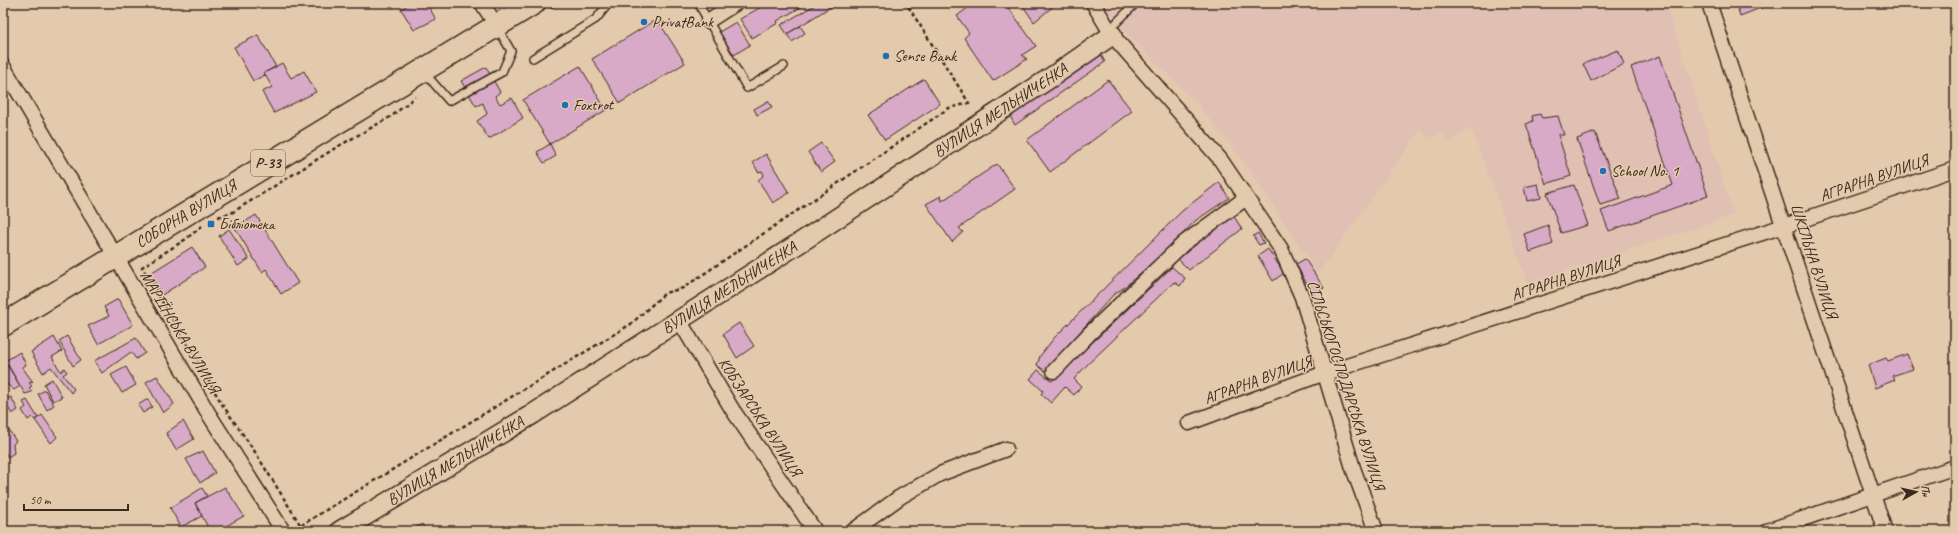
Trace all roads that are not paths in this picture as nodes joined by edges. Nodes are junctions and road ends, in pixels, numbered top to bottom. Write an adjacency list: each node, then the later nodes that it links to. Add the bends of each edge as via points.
1 (482, 3): 10 (street)
2 (609, 3): 12 (lane, via 596,19)
3 (698, 3): 9 (lane)
4 (736, 3): 9 (street)
5 (1092, 3): 11 (street, СІЛЬСЬКОГОСПОДАРСЬКА ВУЛИЦЯ)
6 (1136, 3): 11 (lane)
7 (1709, 3): 18 (street, ШКІЛЬНА ВУЛИЦЯ)
8 (540, 7): 10 (main road, СОБОРНА ВУЛИЦЯ / Р-33)
9 (708, 21): 14 (lane, via 747,88)
10 (496, 25): 15 (main road, СОБОРНА ВУЛИЦЯ / Р-33); 15 (lane, via 511,51 502,72 449,101)
11 (1114, 29): 17 (street, СІЛЬСЬКОГОСПОДАРСЬКА ВУЛИЦЯ, via 1220,159); 20 (street, ВУЛИЦЯ МЕЛЬНИЧЕНКА, via 1053,76)
12 (533, 58)
13 (3, 66): 19 (street, МАРІЇНСЬКА ВУЛИЦЯ)
14 (784, 66)
15 (427, 76): 19 (main road, СОБОРНА ВУЛИЦЯ / Р-33)
16 (1955, 169): 18 (street, АГРАРНА ВУЛИЦЯ)
17 (1246, 198): 22 (street, via 1184,243); 23 (street, СІЛЬСЬКОГОСПОДАРСЬКА ВУЛИЦЯ, via 1281,249 1302,297)
18 (1784, 226): 23 (street, АГРАРНА ВУЛИЦЯ); 27 (street, ШКІЛЬНА ВУЛИЦЯ)
19 (115, 256): 21 (main road, СОБОРНА ВУЛИЦЯ / Р-33); 28 (street, МАРІЇНСЬКА ВУЛИЦЯ)
20 (678, 320): 29 (street, ВУЛИЦЯ МЕЛЬНИЧЕНКА, via 533,414); 30 (street, КОБЗАРСЬКА ВУЛИЦЯ, via 732,409)
21 (3, 325)
22 (1054, 371)
23 (1325, 373): 24 (street, АГРАРНА ВУЛИЦЯ); 32 (street, СІЛЬСЬКОГОСПОДАРСЬКА ВУЛИЦЯ, via 1353,468)
24 (1189, 423)
25 (1006, 449): 31 (street, via 940,474 900,497)
26 (1955, 467): 27 (street)
27 (1873, 494): 33 (street); 34 (street, ШКІЛЬНА ВУЛИЦЯ)
28 (283, 531)
29 (340, 531)
30 (815, 531)
31 (853, 531)
32 (1376, 531)
33 (1767, 531)
34 (1885, 531)

